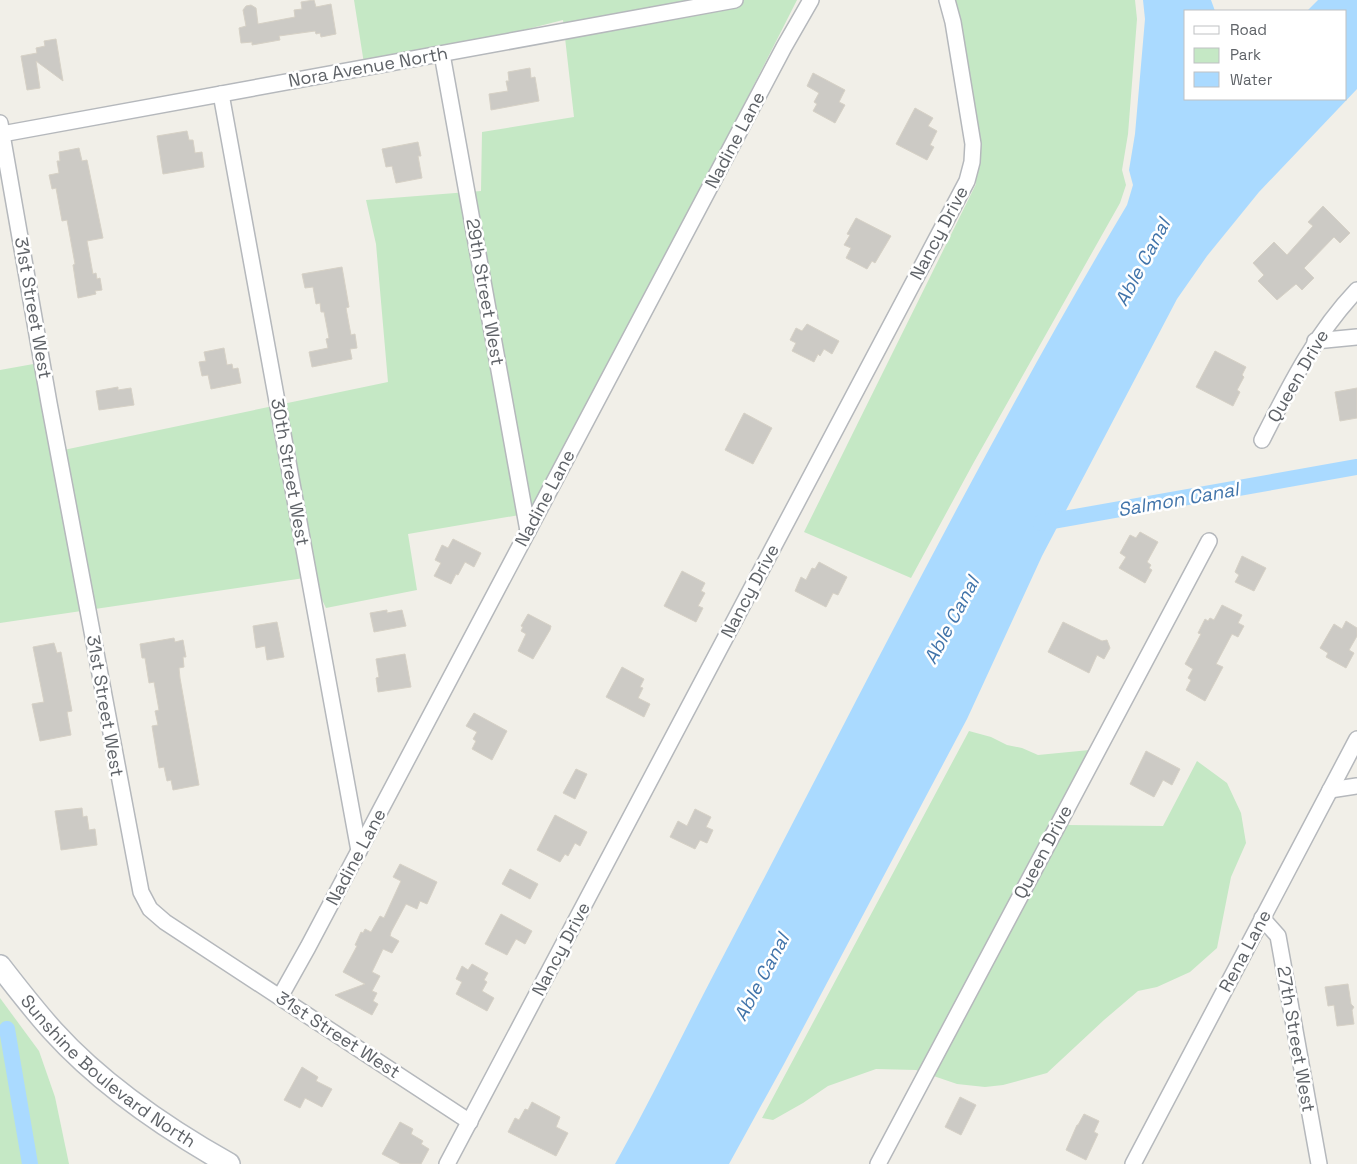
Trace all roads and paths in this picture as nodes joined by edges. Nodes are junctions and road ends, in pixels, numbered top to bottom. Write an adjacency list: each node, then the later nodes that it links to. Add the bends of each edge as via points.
1 (735, 0): 4 (street, Nora Avenue North)
2 (811, 0): 11 (street, Nadine Lane)
3 (947, 0): 20 (street, Nancy Drive, via 973,144 967,181)
4 (442, 54): 5 (street, Nora Avenue North); 11 (street, 29th Street West)
5 (221, 94): 6 (street, Nora Avenue North); 16 (street, 30th Street West)
6 (1, 129): 19 (street, 31st Street West, via 140,892 150,909 165,922)
7 (1357, 290): 9 (street, Queen Drive)
8 (1357, 337): 9 (street)
9 (1316, 341): 10 (street, Queen Drive)
10 (1262, 440)
11 (528, 531): 16 (street, Nadine Lane)
12 (1209, 541): 23 (street, Queen Drive)
13 (1357, 739): 15 (street, Rena Lane)
14 (1357, 786): 15 (street)
15 (1330, 790): 17 (street, Rena Lane)
16 (359, 851): 19 (street, Nadine Lane)
17 (1262, 918): 24 (street, Rena Lane); 25 (street, 27th Street West, via 1278,936)
18 (0, 966): 21 (street, Sunshine Boulevard North, via 54,1032 88,1064 159,1121)
19 (280, 997): 20 (street, 31st Street West)
20 (470, 1122): 22 (street, Nancy Drive)
21 (229, 1164)
22 (447, 1164)
23 (878, 1164)
24 (1133, 1164)
25 (1319, 1164)

